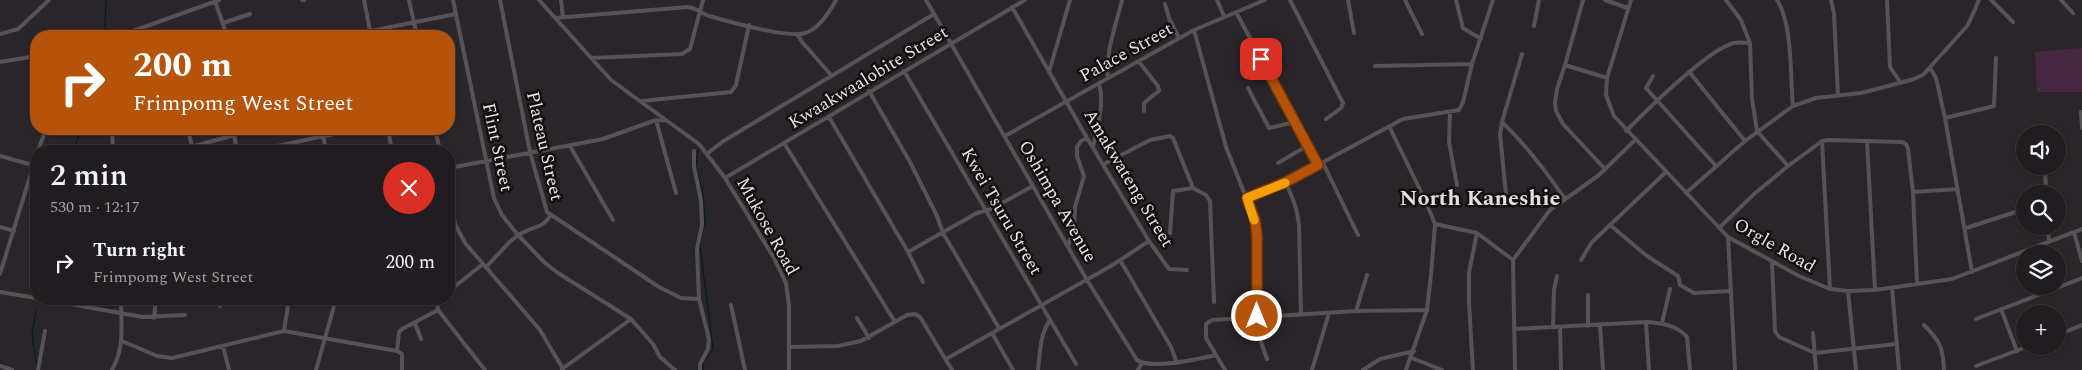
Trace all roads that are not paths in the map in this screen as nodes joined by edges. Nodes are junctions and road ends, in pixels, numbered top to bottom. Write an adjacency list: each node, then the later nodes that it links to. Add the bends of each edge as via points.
1 (49, 0): 58 (street, via 18,29)
2 (364, 0): 54 (street)
3 (409, 0): 49 (street)
4 (453, 0): 42 (street, Flint Street)
5 (500, 0): 123 (street, Plateau Street)
6 (539, 0): 45 (street, Mukose Road)
7 (561, 0): 46 (street)
8 (703, 0): 38 (street)
9 (836, 0): 59 (street, via 828,15 815,27)
10 (926, 0): 43 (street, Oshimpa Avenue)
11 (1025, 0): 36 (street, Kwaakwaalobite Street)
12 (1070, 0): 77 (street)
13 (1122, 0): 81 (street, via 1108,50)
14 (1217, 0): 44 (street)
15 (1265, 0): 39 (street, Palace Street)
16 (1290, 0): 97 (street, via 1343,103)
17 (1348, 0): 60 (street)
18 (1405, 0): 61 (street)
19 (1456, 0): 63 (street, via 1463,28)
20 (1493, 0): 63 (street)
21 (1538, 0): 51 (street)
22 (1583, 0): 73 (street)
23 (1604, 0): 37 (street)
24 (1631, 0): 37 (street, Orgle Road)
25 (1726, 0): 35 (street)
26 (1736, 0): 35 (street)
27 (1777, 0): 91 (street, via 1783,9 1788,32)
28 (1831, 0): 87 (street)
29 (1887, 0): 83 (street, via 1890,67)
30 (1979, 0): 75 (street, via 1968,25)
31 (1991, 0): 47 (street)
32 (2061, 0): 40 (street)
33 (217, 1): 48 (street); 52 (street)
34 (1165, 4): 62 (street)
35 (1731, 5): 65 (street)
36 (1012, 7): 64 (street, Kwaakwaalobite Street); 77 (street, Amakwateng Street)
37 (1628, 8): 82 (street, Orgle Road)
38 (700, 11): 46 (street, via 688,6); 50 (street); 68 (street, via 687,53)
39 (1236, 12): 44 (street, Palace Street); 100 (street)
40 (2073, 13)
41 (250, 14): 48 (street)
42 (456, 14): 49 (street); 127 (street, Flint Street)
43 (934, 14): 64 (street, Oshimpa Avenue); 79 (street)
44 (1224, 16): 57 (street, Palace Street)
45 (556, 18): 46 (street); 68 (street, Mukose Road)
46 (563, 18)
47 (2013, 22)
48 (223, 23): 53 (street)
49 (414, 24): 55 (street); 56 (street)
50 (749, 25): 59 (street); 89 (street, via 736,84 730,92)
51 (1534, 26)
52 (136, 30)
53 (225, 30)
54 (370, 30)
55 (388, 30)
56 (416, 30)
57 (1194, 30): 62 (street, Palace Street); 148 (street, via 1226,147)
58 (0, 34)
59 (797, 34): 79 (street)
60 (1354, 34)
61 (1422, 34)
62 (1179, 38): 71 (street, Palace Street)
63 (1481, 39): 72 (street)
64 (950, 43): 76 (street, Kwaakwaalobite Street); 109 (street, Oshimpa Avenue)
65 (1750, 43): 78 (street, via 1734,43 1716,52); 105 (street)
66 (1522, 54): 101 (street)
67 (30, 57): 70 (street)
68 (591, 58): 89 (street, Mukose Road, via 611,80)
69 (1996, 58): 96 (street, via 1994,106)
70 (0, 62)
71 (1139, 62): 81 (street, Palace Street); 92 (street, via 1158,86 1158,91 1144,103)
72 (1472, 64): 74 (street); 93 (street, via 1463,102 1459,110)
73 (1566, 65): 82 (street); 136 (street, via 1557,89 1556,111)
74 (1375, 66)
75 (1930, 68): 83 (street, via 1917,78); 96 (street, via 1936,78)
76 (904, 71): 86 (street, Kwaakwaalobite Street); 151 (street, Kwei Tsuru Street)
77 (1050, 72): 90 (street, Amakwateng Street)
78 (1690, 73): 88 (street); 112 (street)
79 (832, 76): 125 (street)
80 (1653, 76): 88 (street, via 1646,88)
81 (1108, 78): 84 (street, Palace Street)
82 (1607, 78): 104 (street, Orgle Road, via 1606,95 1614,116)
83 (1900, 82): 87 (street)
84 (1099, 83): 90 (street, Palace Street); 122 (street, via 1100,108)
85 (1248, 88): 100 (street, via 1269,128)
86 (869, 91): 95 (street, Kwaakwaalobite Street); 165 (street, via 910,162)
87 (1838, 96): 91 (street, via 1816,98)
88 (1658, 99): 104 (street); 133 (street)
89 (642, 101): 99 (street, Mukose Road)
90 (1066, 102): 109 (street, Palace Street); 110 (street, Amakwateng Street)
91 (1793, 106): 105 (street)
92 (1144, 111)
93 (1450, 112): 102 (street, via 1403,119); 141 (street, via 1449,142)
94 (2081, 112): 103 (street)
95 (829, 117): 115 (street, Kwaakwaalobite Street); 175 (street)
96 (1945, 118): 144 (street)
97 (1326, 119)
98 (656, 120): 99 (street); 120 (street, via 603,139); 145 (street)
99 (667, 120): 125 (street, Mukose Road)
100 (1294, 122): 121 (street)
101 (1502, 122): 149 (street, via 1544,169); 150 (street, via 1500,142)
102 (1389, 126): 129 (street); 157 (street)
103 (2082, 128)
104 (1626, 131): 111 (street, Orgle Road)
105 (1757, 131): 112 (street); 134 (street)
106 (234, 135): 116 (street); 117 (street)
107 (328, 135): 108 (street)
108 (323, 136): 118 (street); 119 (street)
109 (1005, 136): 142 (street, Oshimpa Avenue)
110 (1087, 138): 122 (street, Amakwateng Street); 174 (street, via 1077,147 1084,176)
111 (1636, 139): 136 (street); 137 (street, Orgle Road)
112 (1744, 140): 133 (street)
113 (1822, 141): 114 (street); 134 (street); 194 (street)
114 (1867, 141): 146 (street, via 1906,144); 195 (street)
115 (784, 143): 138 (street, Kwaakwaalobite Street); 225 (street)
116 (202, 145)
117 (236, 145)
118 (282, 145)
119 (325, 145)
120 (570, 146): 123 (street); 155 (street)
121 (1307, 146): 128 (street); 132 (street)
122 (1093, 147): 131 (street, Amakwateng Street)
123 (530, 152): 127 (street); 153 (street, Plateau Street, via 542,199)
124 (694, 152): 201 (street, via 702,225 697,249)
125 (708, 153): 138 (street, Mukose Road)
126 (0, 156): 130 (street)
127 (486, 160): 135 (street); 168 (street, Flint Street, via 494,198 502,215)
128 (1278, 163)
129 (1323, 163): 132 (street); 169 (street)
130 (30, 164)
131 (1104, 164): 143 (street, via 1150,140 1170,136); 172 (street, Amakwateng Street)
132 (1318, 165): 140 (street)
133 (1715, 165): 147 (street)
134 (1788, 166): 160 (street)
135 (455, 167)
136 (1605, 169): 149 (street)
137 (1666, 172): 147 (street, Orgle Road); 158 (street)
138 (725, 178): 248 (street, Mukose Road, via 783,277 789,296)
139 (30, 181): 163 (street)
140 (1286, 182): 148 (street); 217 (street, via 1299,224)
141 (1457, 185)
142 (1033, 186): 151 (street); 174 (street, Oshimpa Avenue)
143 (1193, 188): 166 (street, via 1173,191); 202 (street, via 1210,201)
144 (1958, 189): 146 (street); 161 (street)
145 (676, 192)
146 (1913, 192): 190 (street)
147 (1686, 193): 160 (street, Orgle Road)
148 (1247, 198): 219 (street, via 1257,235)
149 (1565, 199): 177 (street, via 1544,217)
150 (1507, 205)
151 (986, 210): 165 (street); 210 (street, Kwei Tsuru Street)
152 (2016, 213): 161 (street)
153 (550, 216): 168 (street, via 542,226); 201 (street, Plateau Street, via 659,287 681,298)
154 (455, 220): 156 (street)
155 (613, 220)
156 (456, 224): 181 (street)
157 (1434, 224): 167 (street); 213 (street)
158 (1610, 225): 178 (street, via 1592,242); 196 (street, via 1647,256 1678,276 1680,285 1694,293)
159 (0, 228): 163 (street)
160 (1719, 228): 171 (street, Orgle Road)
161 (1966, 228): 183 (street)
162 (2082, 229): 164 (street, Orgle Road)
163 (14, 231): 184 (street)
164 (2074, 232): 173 (street, Orgle Road); 179 (street)
165 (943, 233): 175 (street); 235 (street)
166 (1170, 233)
167 (1477, 233): 177 (street); 288 (street, via 1469,272)
168 (518, 235): 181 (street); 222 (street, Flint Street, via 558,274)
169 (1358, 235)
170 (2049, 235): 173 (street)
171 (1728, 237): 180 (street, Orgle Road); 196 (street)
172 (1149, 241): 176 (street); 182 (street, Amakwateng Street, via 1169,269)
173 (2049, 242): 183 (street, Orgle Road)
174 (1068, 246): 188 (street, Oshimpa Avenue)
175 (908, 252): 189 (street)
176 (1120, 260): 188 (street); 260 (street, via 1171,347)
177 (1513, 260): 236 (street)
178 (1581, 260)
179 (2082, 261)
180 (1772, 262): 194 (street, Orgle Road); 254 (street, via 1775,331 1779,337)
181 (484, 265): 191 (street); 265 (street, via 540,330)
182 (1187, 270)
183 (1972, 272): 190 (street, Orgle Road, via 1952,279)
184 (0, 274)
185 (1368, 275): 214 (street)
186 (1557, 276): 233 (street)
187 (2082, 278): 211 (street)
188 (1087, 280): 210 (street); 259 (street, Oshimpa Avenue, via 1134,356)
189 (922, 282)
190 (1917, 284): 192 (street, Orgle Road)
191 (455, 287)
192 (1892, 288): 195 (street, Orgle Road); 246 (street)
193 (1670, 289): 228 (street)
194 (1830, 289): 197 (street, Orgle Road)
195 (1875, 290): 197 (street, Orgle Road)
196 (1730, 291): 294 (street)
197 (1848, 291): 250 (street)
198 (0, 292): 200 (street)
199 (1588, 295): 232 (street)
200 (30, 297)
201 (700, 299): 275 (street, via 709,339)
202 (1214, 302)
203 (79, 305): 216 (street)
204 (120, 305): 216 (street)
205 (155, 305): 220 (street)
206 (288, 305): 237 (street)
207 (334, 305): 242 (street)
208 (437, 305): 212 (street)
209 (731, 305): 276 (street)
210 (1041, 306): 224 (street, Kwei Tsuru Street); 235 (street)
211 (2001, 309): 223 (street); 249 (street)
212 (438, 310): 227 (street); 272 (street)
213 (1427, 310): 214 (street); 252 (street)
214 (1356, 311): 215 (street)
215 (1329, 313): 217 (street); 284 (street)
216 (121, 314): 220 (street); 245 (street)
217 (1301, 314): 219 (street)
218 (185, 315): 220 (street)
219 (1257, 316): 255 (street, via 1208,321 1205,333); 256 (street, via 1259,340)
220 (154, 318)
221 (857, 318): 243 (street)
222 (631, 319): 261 (street); 274 (street, Flint Street, via 660,357)
223 (1976, 319)
224 (1050, 320): 262 (street, Kwei Tsuru Street); 280 (street, via 1042,340)
225 (895, 322): 243 (street); 258 (street, via 909,314 917,314)
226 (1646, 322): 228 (street); 229 (street); 292 (street)
227 (415, 323): 244 (street); 251 (street, via 399,332)
228 (1662, 323): 293 (street, via 1687,337)
229 (1600, 325): 232 (street); 291 (street)
230 (1924, 325): 298 (street, via 1940,342)
231 (2082, 325): 239 (street)
232 (1588, 326): 234 (street)
233 (1553, 327): 234 (street); 236 (street)
234 (1560, 327): 290 (street)
235 (999, 328): 240 (street)
236 (1514, 329): 289 (street)
237 (284, 330): 242 (street); 247 (street)
238 (45, 331): 267 (street)
239 (2066, 332)
240 (992, 333): 258 (street); 279 (street)
241 (1813, 333): 254 (street)
242 (325, 338): 251 (street); 270 (street)
243 (868, 338): 248 (street, via 838,346)
244 (421, 339)
245 (122, 341): 247 (street, via 167,358); 268 (street)
246 (1896, 344): 250 (street); 297 (street)
247 (223, 346): 269 (street)
248 (789, 347): 277 (street, Mukose Road)
249 (2016, 348)
250 (1854, 349): 254 (street); 296 (street)
251 (397, 350): 271 (street, via 402,354)
252 (1414, 351): 257 (street); 285 (street, via 1380,360)
253 (2016, 351): 264 (street)
254 (1815, 353): 295 (street)
255 (1216, 355): 260 (street); 283 (street)
256 (1267, 358)
257 (1412, 358): 286 (street); 287 (street)
258 (946, 359): 278 (street)
259 (1142, 363): 260 (street); 281 (street)
260 (1175, 363): 282 (street)
261 (571, 364): 265 (street); 273 (street)
262 (1076, 364)
263 (0, 366): 266 (street)
264 (1976, 366)
265 (562, 369)
266 (12, 370)
267 (38, 370)
268 (112, 370)
269 (229, 370)
270 (316, 370)
271 (402, 370)
272 (485, 370)
273 (576, 370)
274 (675, 370)
275 (700, 370)
276 (745, 370)
277 (789, 370)
278 (952, 370)
279 (1013, 370)
280 (1038, 370)
281 (1138, 370)
282 (1172, 370)
283 (1224, 370)
284 (1312, 370)
285 (1362, 370)
286 (1406, 370)
287 (1442, 370)
288 (1473, 370)
289 (1515, 370)
290 (1560, 370)
291 (1603, 370)
292 (1649, 370)
293 (1690, 370)
294 (1735, 370)
295 (1816, 370)
296 (1856, 370)
297 (1899, 370)
298 (1944, 370)

